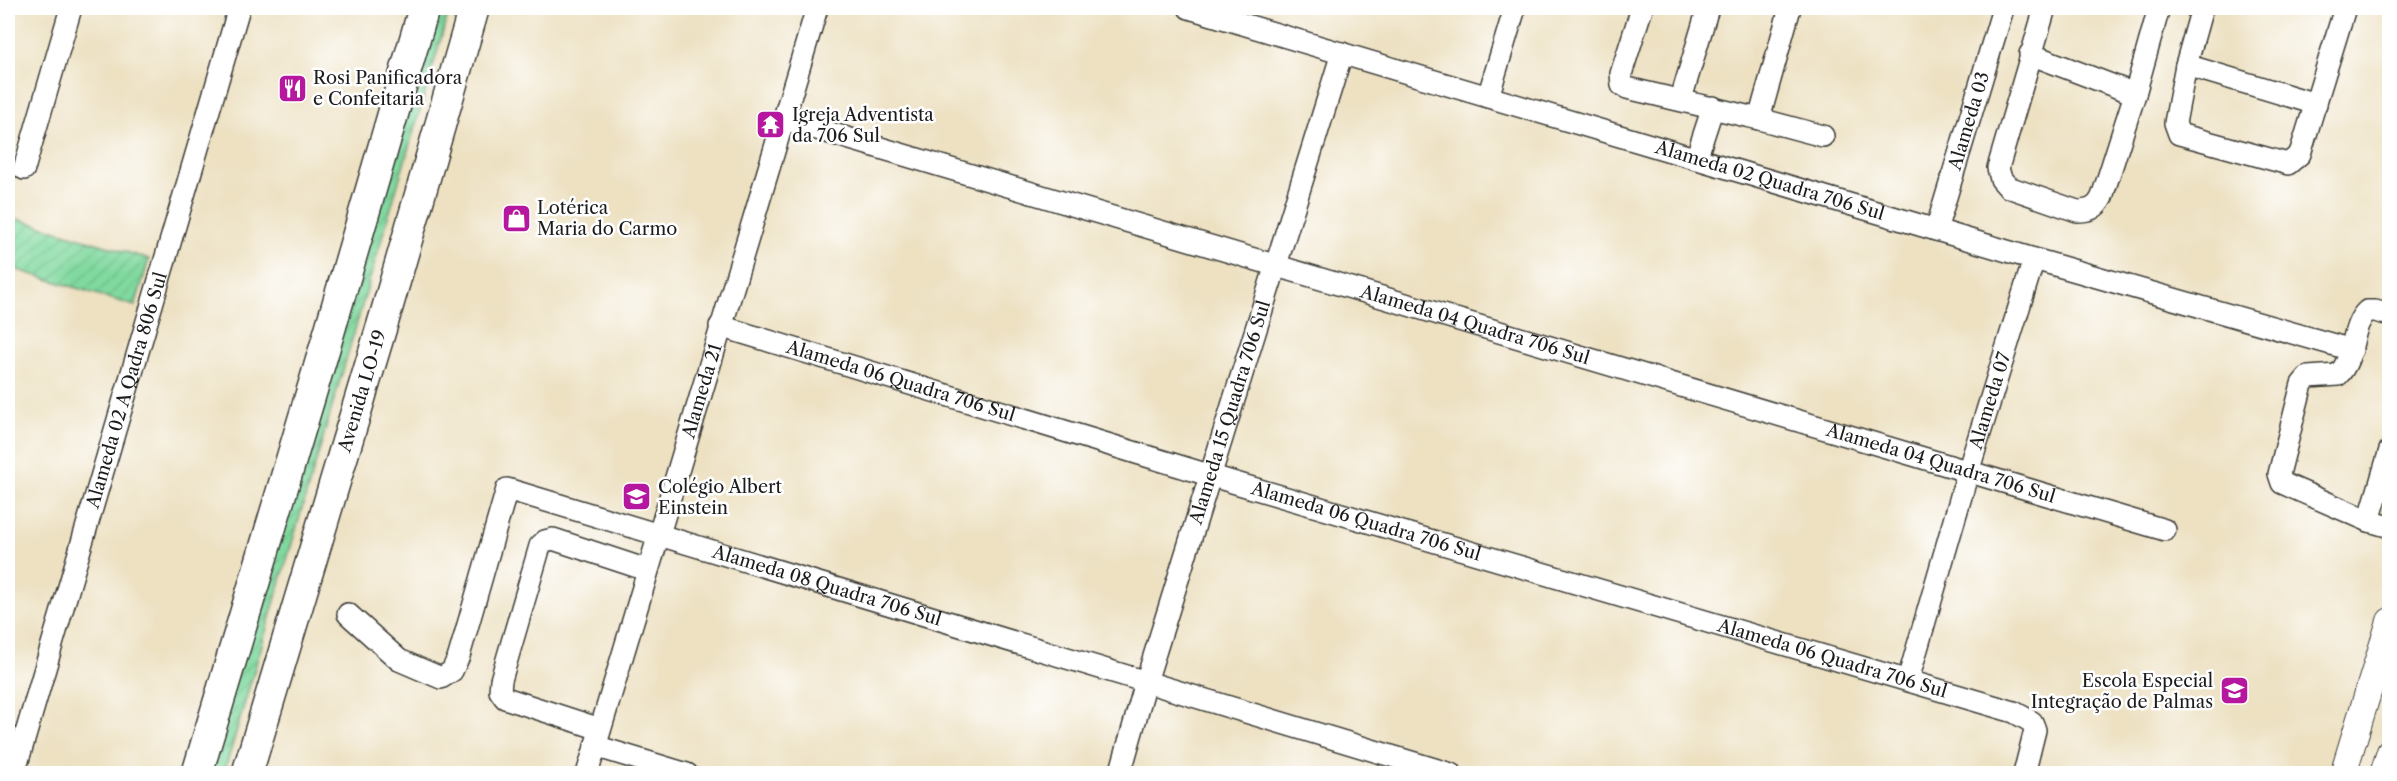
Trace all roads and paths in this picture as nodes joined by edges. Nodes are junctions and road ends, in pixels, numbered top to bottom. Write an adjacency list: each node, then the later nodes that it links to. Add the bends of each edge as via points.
1 (71, 8): 29 (street)
2 (239, 8): 51 (street, Alameda 02 A Qadra 806 Sul)
3 (424, 8): 52 (main road)
4 (474, 8): 53 (main road, Avenida LO-19)
5 (817, 8): 26 (street, Alameda 21)
6 (1189, 8): 16 (street, Alameda 02 Quadra 706 Sul)
7 (1515, 8): 21 (street)
8 (1642, 8): 22 (street, via 1621,74 1622,85)
9 (1708, 8): 22 (street)
10 (1790, 8): 25 (street)
11 (2045, 8): 18 (street)
12 (2159, 8): 20 (street)
13 (2202, 8): 19 (street)
14 (2345, 8): 23 (street)
15 (2002, 12): 30 (street, Alameda 03)
16 (1225, 13): 17 (street, Alameda 02 Quadra 706 Sul)
17 (1342, 53): 21 (street, Alameda 02 Quadra 706 Sul); 32 (street, Alameda 15 Quadra 706 Sul)
18 (2030, 54): 20 (street); 20 (street, via 1998,168 2008,188 2077,211 2089,211 2098,205)
19 (2186, 64): 23 (street); 23 (street, via 2175,123 2179,134 2288,164 2300,154)
20 (2135, 94)
21 (1488, 97): 28 (street, Alameda 02 Quadra 706 Sul)
22 (1681, 99): 24 (street)
23 (2316, 104)
24 (1713, 107): 25 (street); 28 (street)
25 (1759, 118): 27 (street)
26 (783, 119): 32 (street, Alameda 04 Quadra 706 Sul); 34 (street, Alameda 21)
27 (1823, 136)
28 (1696, 159): 30 (street, Alameda 02 Quadra 706 Sul)
29 (24, 169)
30 (1936, 230): 31 (street, Alameda 02 Quadra 706 Sul)
31 (2034, 259): 35 (street, Alameda 02 Quadra 706 Sul); 37 (street, Alameda 07)
32 (1277, 268): 37 (street, Alameda 04 Quadra 706 Sul); 38 (street, Alameda 15 Quadra 706 Sul)
33 (2390, 315): 35 (street, via 2367,311 2361,317)
34 (720, 326): 38 (street, Alameda 06 Quadra 706 Sul); 42 (street, Alameda 21)
35 (2352, 350): 39 (street, via 2347,366 2338,375 2308,377 2302,384 2278,474 2282,483)
36 (2390, 450): 39 (street)
37 (1968, 472): 41 (street, Alameda 04 Quadra 706 Sul); 46 (street, Alameda 07)
38 (1212, 476): 46 (street, Alameda 06 Quadra 706 Sul); 47 (street, Alameda 15 Quadra 706 Sul)
39 (2369, 520): 40 (street)
40 (2390, 527)
41 (2165, 530)
42 (657, 536): 43 (street, Alameda 21); 44 (street, Alameda 08 Quadra 706 Sul, via 507,489 459,656 452,671 441,678 399,660); 47 (street, Alameda 08 Quadra 706 Sul)
43 (647, 570): 48 (street, Alameda 21); 48 (street, via 553,539 545,541 540,546 510,647 501,681 500,692 505,698)
44 (348, 614)
45 (2390, 621): 59 (street)
46 (1908, 680): 58 (street, Alameda 06 Quadra 706 Sul, via 2014,712 2031,722 2035,730)
47 (1146, 682): 56 (street, Alameda 15 Quadra 706 Sul); 57 (street, Alameda 08 Quadra 706 Sul)
48 (598, 738): 54 (street, Alameda 21); 55 (street)
49 (2390, 752): 60 (street)
50 (8, 771): 51 (street)
51 (14, 773)
52 (197, 774)
53 (247, 774)
54 (587, 774)
55 (687, 774)
56 (1120, 774)
57 (1451, 774)
58 (2024, 774)
59 (2343, 774)
60 (2383, 774)

